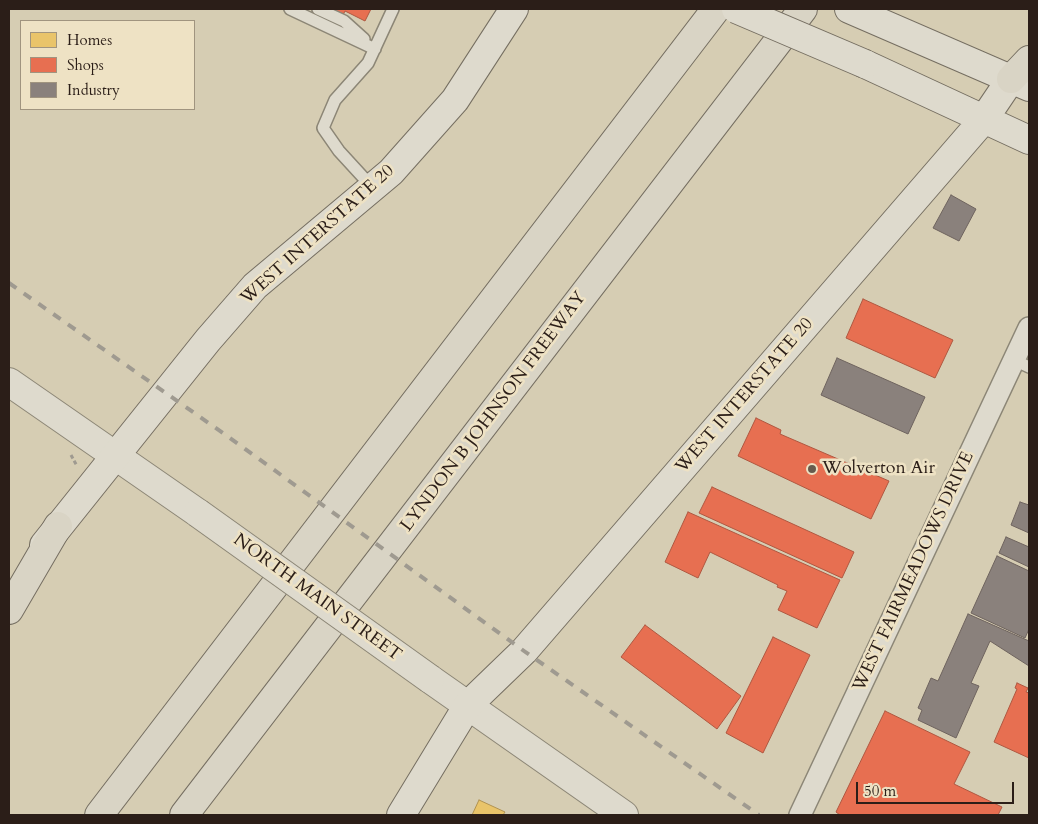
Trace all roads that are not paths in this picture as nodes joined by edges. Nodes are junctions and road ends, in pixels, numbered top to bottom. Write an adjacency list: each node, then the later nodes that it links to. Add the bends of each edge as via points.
1 (290, 9): 9 (lane)
2 (318, 9): 9 (lane, via 344,21)
3 (393, 9): 9 (lane)
4 (514, 9): 13 (main road, WEST INTERSTATE 20, via 455,100 390,172)
5 (716, 9): 23 (highway)
6 (736, 9): 11 (main road, bridge, via 898,78)
7 (804, 9): 24 (highway, LYNDON B JOHNSON FREEWAY)
8 (848, 9): 10 (main road, via 924,41)
9 (375, 49): 13 (lane, via 368,63 335,100 323,128)
10 (1023, 75): 11 (main road, WEST INTERSTATE 20)
11 (984, 119): 12 (main road); 21 (main road, WEST INTERSTATE 20, via 524,651)
12 (1029, 140)
13 (372, 187): 17 (main road, WEST INTERSTATE 20, via 256,286 208,340)
14 (1029, 328): 15 (street, WEST FAIRMEADOWS DRIVE)
15 (1022, 364): 28 (street, WEST FAIRMEADOWS DRIVE)
16 (9, 382): 17 (main road, NORTH MAIN STREET)
17 (116, 457): 18 (main road, WEST INTERSTATE 20); 21 (main road, NORTH MAIN STREET, bridge)
18 (58, 526): 19 (main road, WEST INTERSTATE 20); 20 (highway)
19 (9, 596)
20 (9, 610)
21 (468, 705): 22 (main road, WEST INTERSTATE 20); 27 (main road, NORTH MAIN STREET)
22 (422, 784): 25 (main road, WEST INTERSTATE 20); 26 (street)
23 (99, 815)
24 (184, 815)
25 (401, 815)
26 (409, 815)
27 (624, 815)
28 (800, 815)

